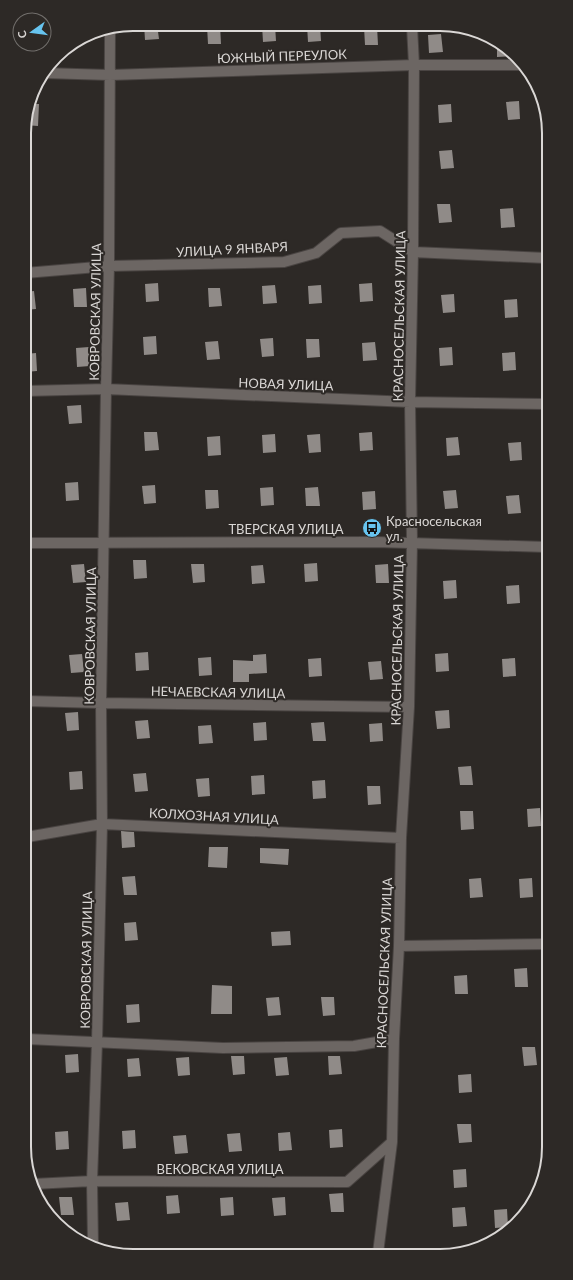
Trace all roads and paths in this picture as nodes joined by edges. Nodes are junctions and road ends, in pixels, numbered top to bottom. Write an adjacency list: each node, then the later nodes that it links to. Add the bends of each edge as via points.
1 (412, 31): 3 (street, КРАСНОСЕЛЬСКАЯ УЛИЦА)
2 (110, 34): 6 (street, КОВРОВСКАЯ УЛИЦА)
3 (414, 65): 4 (street, ЮЖНЫЙ ПЕРЕУЛОК); 6 (street, ЮЖНЫЙ ПЕРЕУЛОК); 7 (street, КРАСНОСЕЛЬСКАЯ УЛИЦА)
4 (516, 65)
5 (51, 73): 6 (street, ЮЖНЫЙ ПЕРЕУЛОК)
6 (110, 75): 9 (street, КОВРОВСКАЯ УЛИЦА)
7 (414, 252): 8 (street, УЛИЦА 9 ЯНВАРЯ); 9 (street, УЛИЦА 9 ЯНВАРЯ, via 380,231 341,233 316,253 284,262); 13 (street, КРАСНОСЕЛЬСКАЯ УЛИЦА)
8 (542, 258)
9 (109, 266): 10 (street, УЛИЦА 9 ЯНВАРЯ); 11 (street, КОВРОВСКАЯ УЛИЦА)
10 (31, 272)
11 (106, 390): 12 (street, НОВАЯ УЛИЦА); 13 (street, НОВАЯ УЛИЦА); 17 (street, КОВРОВСКАЯ УЛИЦА)
12 (31, 391)
13 (410, 402): 14 (street, НОВАЯ УЛИЦА); 15 (street, КРАСНОСЕЛЬСКАЯ УЛИЦА)
14 (542, 404)
15 (412, 542): 17 (street, ТВЕРСКАЯ УЛИЦА); 18 (street, ТВЕРСКАЯ УЛИЦА); 21 (street, КРАСНОСЕЛЬСКАЯ УЛИЦА)
16 (31, 543): 17 (street, ТВЕРСКАЯ УЛИЦА)
17 (104, 543): 20 (street, КОВРОВСКАЯ УЛИЦА)
18 (542, 547)
19 (31, 701): 20 (street, НЕЧАЕВСКАЯ УЛИЦА)
20 (101, 703): 21 (street, НЕЧАЕВСКАЯ УЛИЦА); 22 (street, КОВРОВСКАЯ УЛИЦА)
21 (409, 707): 24 (street, КРАСНОСЕЛЬСКАЯ УЛИЦА)
22 (102, 824): 23 (street, КОЛХОЗНАЯ УЛИЦА); 24 (street, КОЛХОЗНАЯ УЛИЦА); 29 (street, КОВРОВСКАЯ УЛИЦА)
23 (31, 836)
24 (401, 838): 26 (street, КРАСНОСЕЛЬСКАЯ УЛИЦА)
25 (542, 944): 26 (street)
26 (400, 946): 28 (street, КРАСНОСЕЛЬСКАЯ УЛИЦА)
27 (31, 1039): 29 (street)
28 (394, 1039): 29 (street, via 354,1046 223,1048); 30 (street, КРАСНОСЕЛЬСКАЯ УЛИЦА)
29 (97, 1042): 31 (street, КОВРОВСКАЯ УЛИЦА)
30 (392, 1142): 31 (street, ВЕКОВСКАЯ УЛИЦА, via 347,1182); 34 (street, КРАСНОСЕЛЬСКАЯ УЛИЦА)
31 (92, 1182): 32 (street, ВЕКОВСКАЯ УЛИЦА); 33 (street, КОВРОВСКАЯ УЛИЦА)
32 (38, 1184)
33 (93, 1240)
34 (379, 1249)

